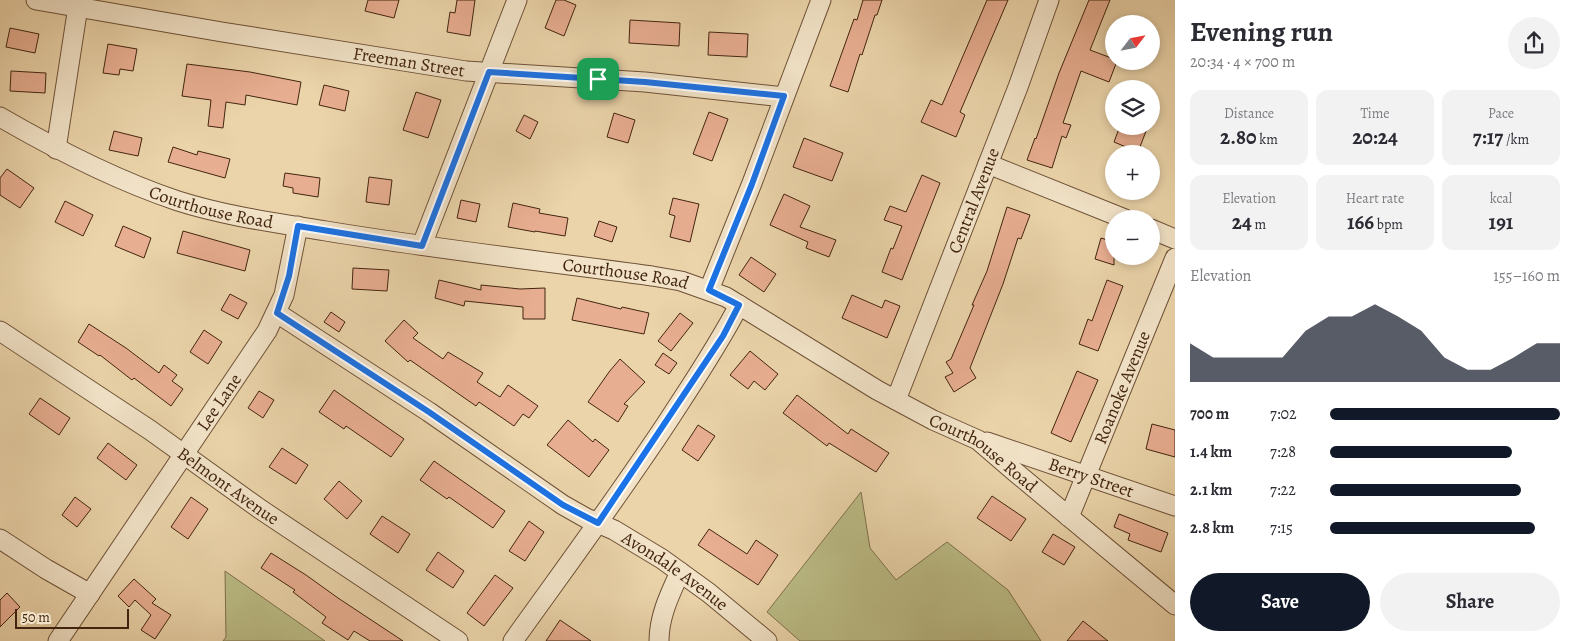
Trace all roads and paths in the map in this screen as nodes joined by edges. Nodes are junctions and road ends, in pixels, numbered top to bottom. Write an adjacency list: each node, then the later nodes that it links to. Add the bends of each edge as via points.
1 (36, 0): 5 (street, Freeman Street)
2 (517, 0): 6 (street)
3 (821, 0): 7 (street)
4 (1049, 0): 10 (street, Central Avenue)
5 (78, 3): 6 (street, Freeman Street, via 232,34); 9 (street)
6 (489, 72): 7 (street, Freeman Street, via 645,82); 15 (street)
7 (784, 96): 17 (street)
8 (0, 117): 9 (street, Courthouse Road)
9 (56, 149): 12 (street, Courthouse Road, via 132,184 179,201)
10 (988, 164): 11 (street); 21 (street, Central Avenue)
11 (1105, 211)
12 (298, 226): 15 (street, Courthouse Road); 19 (street, Lee Lane, via 289,276)
13 (1160, 233): 14 (street)
14 (1175, 239)
15 (422, 246): 17 (street, Courthouse Road, via 652,276)
16 (1175, 258): 24 (street, Roanoke Avenue)
17 (709, 290): 18 (street, Courthouse Road)
18 (739, 305): 21 (street, Courthouse Road); 27 (street, via 723,336)
19 (277, 313): 23 (street, Lee Lane); 27 (street, Avondale Avenue, via 429,412 563,505)
20 (0, 331): 23 (street, Belmont Avenue)
21 (896, 400): 22 (street, Courthouse Road)
22 (978, 440): 24 (street, Berry Street); 26 (street, Courthouse Road)
23 (185, 454): 30 (street, Lee Lane); 33 (street, Belmont Avenue)
24 (1085, 476): 25 (street, Berry Street); 26 (street, Roanoke Avenue)
25 (1175, 506)
26 (1069, 517): 31 (street, Courthouse Road)
27 (598, 523): 29 (street, Avondale Avenue); 34 (street)
28 (0, 539): 30 (street)
29 (680, 572): 35 (street, via 665,605); 36 (street, Avondale Avenue)
30 (90, 594): 32 (street, Lee Lane)
31 (1175, 605)
32 (58, 641)
33 (458, 641)
34 (513, 641)
35 (659, 641)
36 (767, 641)

